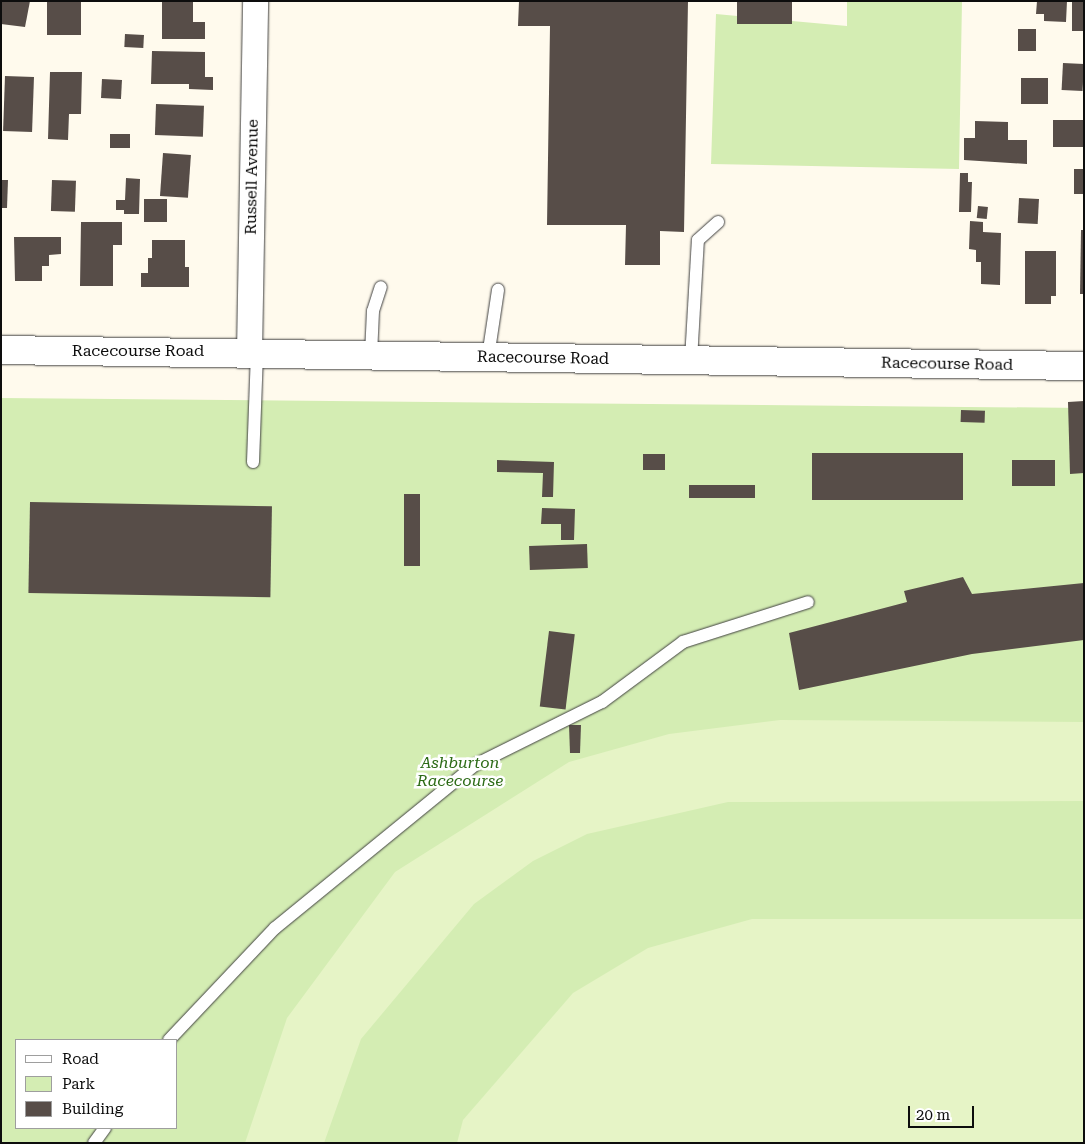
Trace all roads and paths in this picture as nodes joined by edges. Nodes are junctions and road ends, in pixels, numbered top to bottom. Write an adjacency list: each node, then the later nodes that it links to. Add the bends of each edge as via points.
1 (255, 1): 6 (street, Russell Avenue)
2 (718, 222): 9 (lane, via 698,240)
3 (381, 287): 7 (lane, via 373,311)
4 (498, 290): 8 (lane)
5 (1, 350): 6 (street, Racecourse Road)
6 (253, 352): 7 (street, Racecourse Road); 11 (lane)
7 (371, 355): 8 (street, Racecourse Road)
8 (488, 357): 9 (street, Racecourse Road)
9 (691, 360): 10 (street, Racecourse Road)
10 (1084, 366)
11 (253, 462)
12 (808, 602): 13 (lane, via 682,642 602,702 475,765 275,928)
13 (170, 1039)
14 (104, 1129): 15 (lane)
15 (94, 1143)

